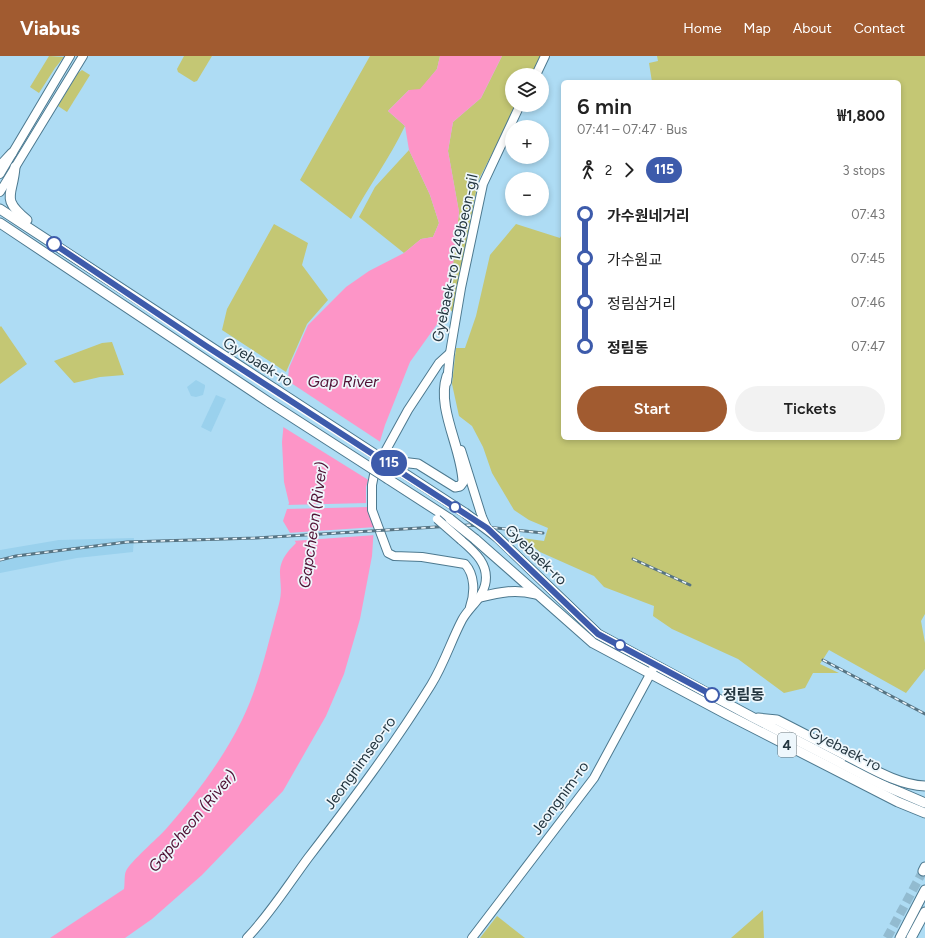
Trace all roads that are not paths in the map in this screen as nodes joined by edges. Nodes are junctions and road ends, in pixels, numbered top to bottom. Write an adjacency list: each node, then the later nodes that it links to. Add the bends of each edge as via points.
1 (70, 56): 6 (main road)
2 (83, 56): 8 (main road)
3 (545, 56): 4 (main road)
4 (539, 68)
5 (516, 112): 14 (main road, Gyebaek-ro 1249beon-gil, via 482,184)
6 (12, 153): 7 (main road); 9 (main road)
7 (0, 166)
8 (15, 167): 10 (main road); 13 (main road, via 8,201)
9 (0, 174)
10 (0, 192)
11 (0, 210): 13 (main road, Gyebaek-ro / 4)
12 (0, 223): 17 (main road, Gyebaek-ro / 4, bridge, via 270,403)
13 (42, 236): 16 (main road, Gyebaek-ro / 4, bridge, via 206,346 384,460)
14 (450, 352): 15 (main road, Gyebaek-ro 1249beon-gil); 21 (main road, via 408,410 375,470 371,502 373,516 388,553 394,556 422,557 465,564 472,579)
15 (447, 376): 16 (main road, via 444,386 446,405 461,458 463,482 455,487 418,464); 18 (main road, Gyebaek-ro 1249beon-gil, bridge, via 449,408)
16 (394, 463): 18 (main road, Gyebaek-ro / 4, bridge)
17 (432, 506): 19 (main road, Gyebaek-ro / 4, bridge, via 504,563); 20 (main road, bridge, via 436,519 473,550 484,565 486,584)
18 (487, 528): 22 (main road, Gyebaek-ro / 4, bridge, via 598,634)
19 (537, 595): 20 (main road, via 524,591 508,591); 23 (main road, Gyebaek-ro / 4, via 593,643)
20 (481, 597): 21 (main road, Jeongnimseo-ro)
21 (470, 607): 33 (main road, Jeongnimseo-ro, via 443,665 413,714 329,832)
22 (656, 664): 23 (main road, Jeongnim-ro); 24 (main road, Gyebaek-ro / 4)
23 (650, 674): 29 (main road, Gyebaek-ro / 4); 34 (main road, Jeongnim-ro, via 594,778)
24 (752, 717): 25 (main road, Gyebaek-ro / 4); 26 (main road, bridge, via 777,720 892,778 914,786)
25 (881, 784): 27 (main road, Gyebaek-ro / 4); 27 (main road, via 891,772)
26 (925, 786)
27 (898, 792): 28 (main road, Gyebaek-ro / 4)
28 (925, 803)
29 (921, 811): 30 (main road, Gyebaek-ro)
30 (925, 819)
31 (925, 890): 35 (main road)
32 (925, 912): 36 (main road)
33 (247, 938)
34 (472, 938)
35 (900, 938)
36 (911, 938)

